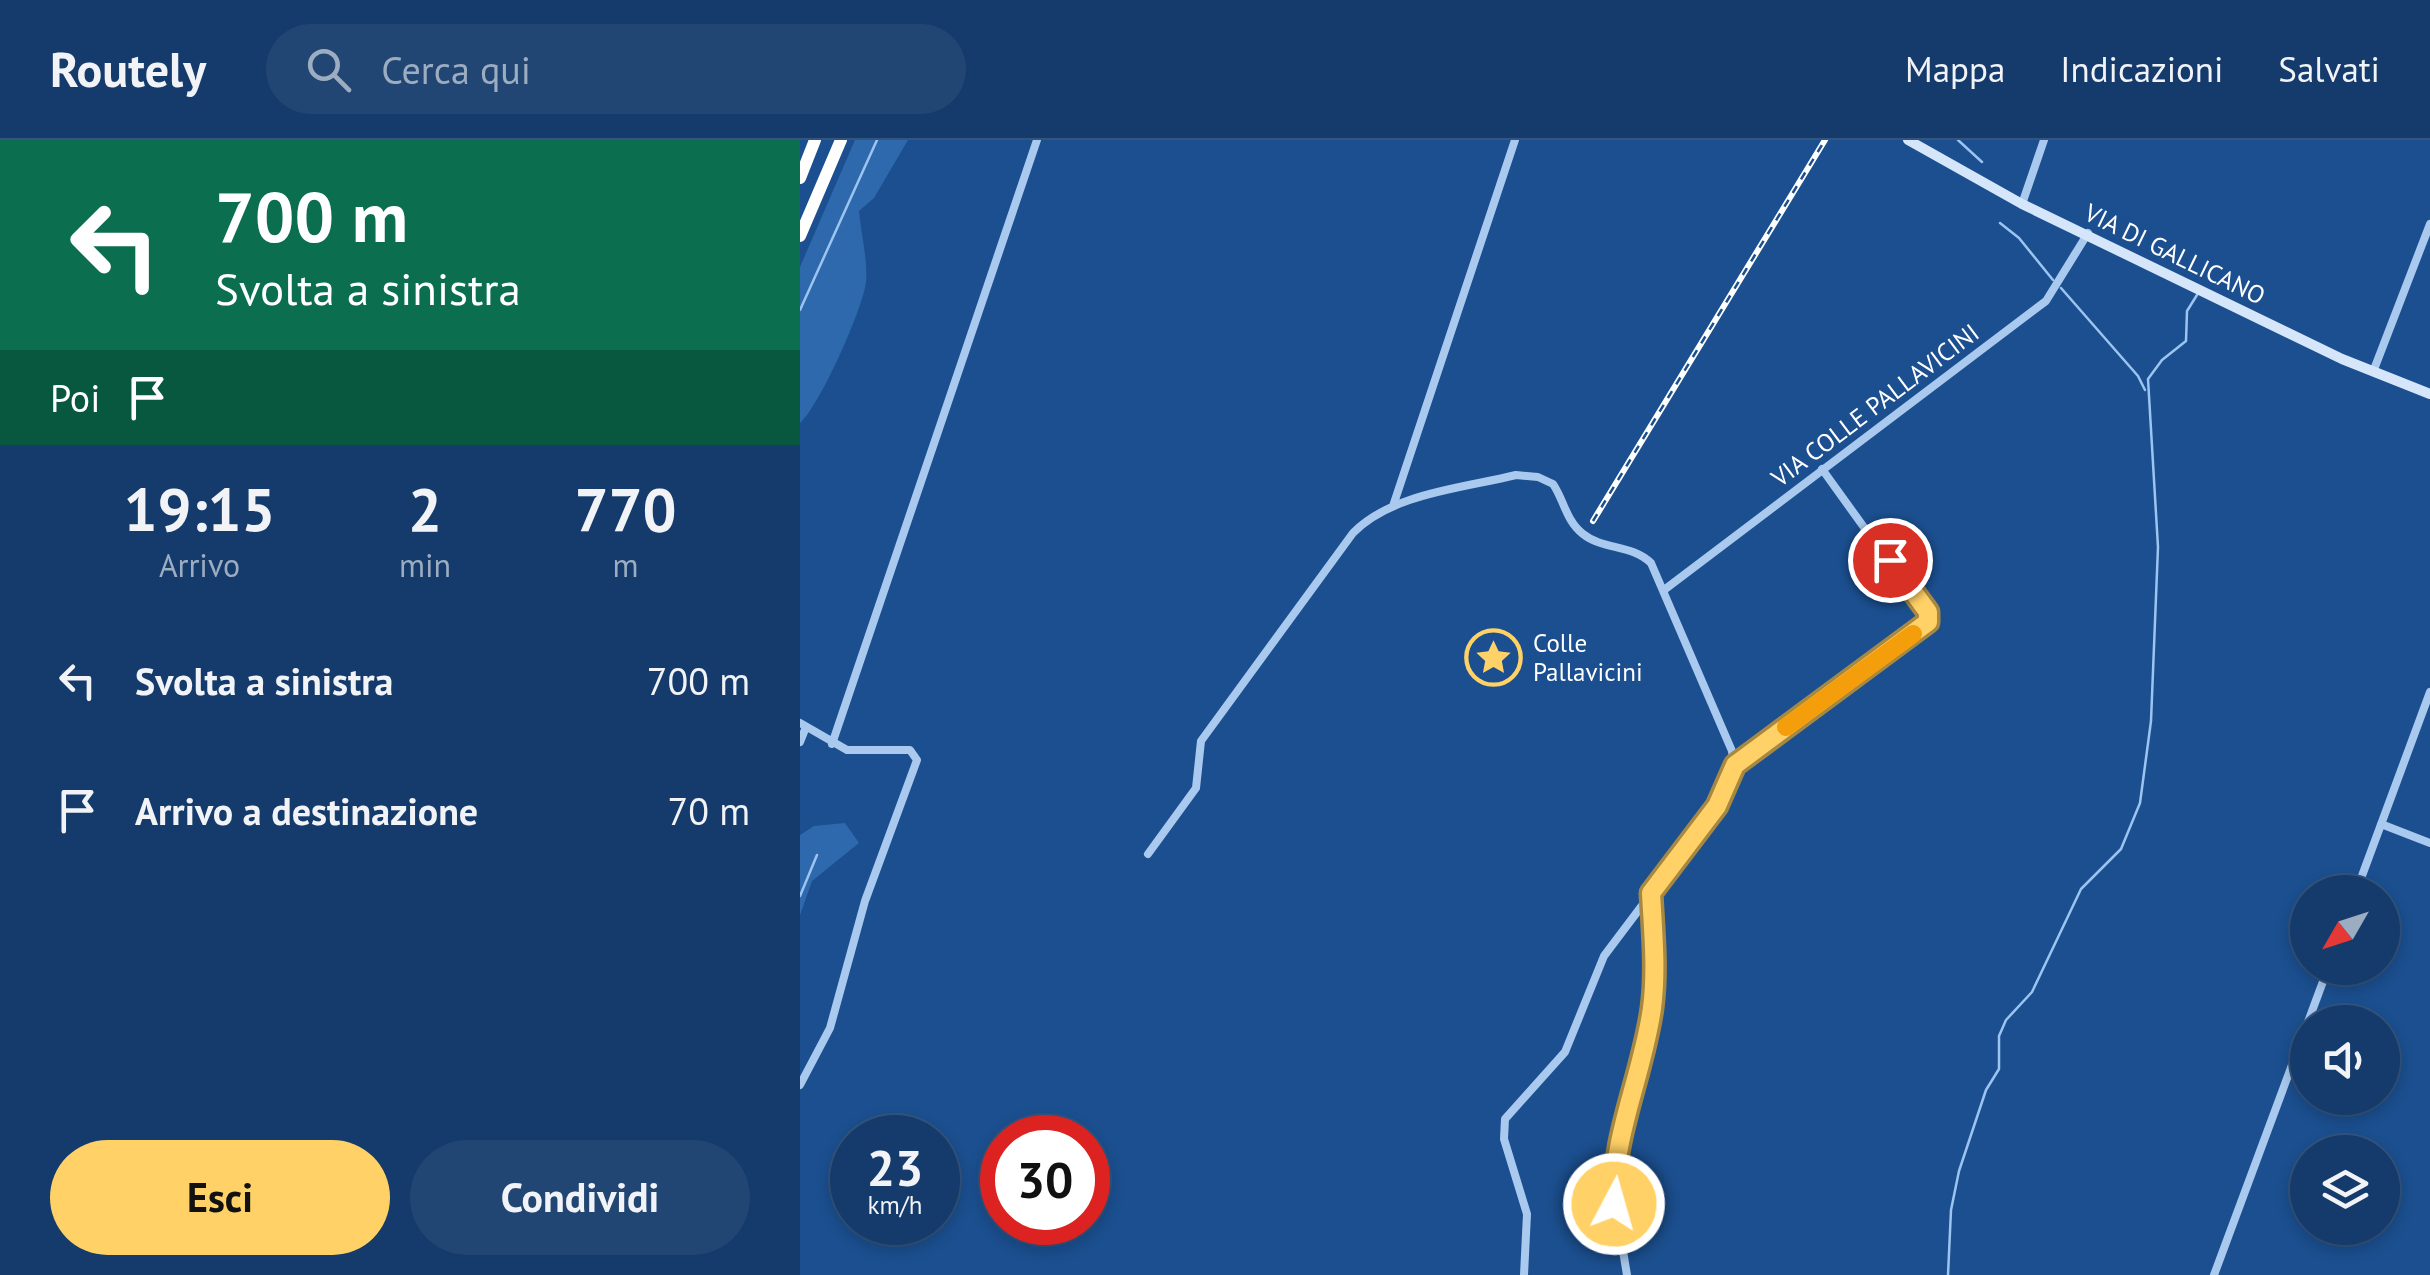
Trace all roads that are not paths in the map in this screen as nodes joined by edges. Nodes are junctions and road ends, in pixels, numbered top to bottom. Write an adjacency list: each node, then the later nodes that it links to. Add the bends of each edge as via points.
1 (815, 140): 7 (highway)
2 (841, 140): 11 (highway)
3 (1037, 140): 20 (street)
4 (1515, 140): 15 (street)
5 (1908, 140): 8 (street, VIA DI GALLICANO)
6 (2044, 140): 8 (street)
7 (800, 178)
8 (2022, 204): 10 (street, VIA DI GALLICANO)
9 (2430, 224): 12 (street)
10 (2088, 233): 12 (street, VIA DI GALLICANO); 14 (street, VIA COLLE PALLAVICINI, via 2046,301)
11 (800, 236)
12 (2373, 372): 13 (street, VIA DI GALLICANO)
13 (2430, 394)
14 (1822, 470): 16 (street, VIA COLLE PALLAVICINI); 21 (street, via 1930,619)
15 (1392, 506): 16 (street, via 1516,476 1538,477 1556,488 1582,534 1642,555); 24 (street, via 1353,533 1201,741 1196,788)
16 (1664, 590): 21 (street)
17 (2430, 692): 22 (street)
18 (803, 725): 19 (street); 20 (street)
19 (800, 742)
20 (832, 744): 28 (street, via 863,752 910,750 917,763 865,901 830,1028)
21 (1735, 765): 26 (street, via 1717,806)
22 (2381, 824): 23 (street); 25 (street)
23 (2430, 843)
24 (1148, 854)
25 (2362, 875)
26 (1651, 893): 29 (street, via 1598,968 1570,1044 1504,1122 1528,1214); 30 (street, via 1652,1008 1624,1118 1614,1197)
27 (2322, 985): 31 (street)
28 (800, 1085)
29 (1524, 1275)
30 (1627, 1275)
31 (2214, 1275)

